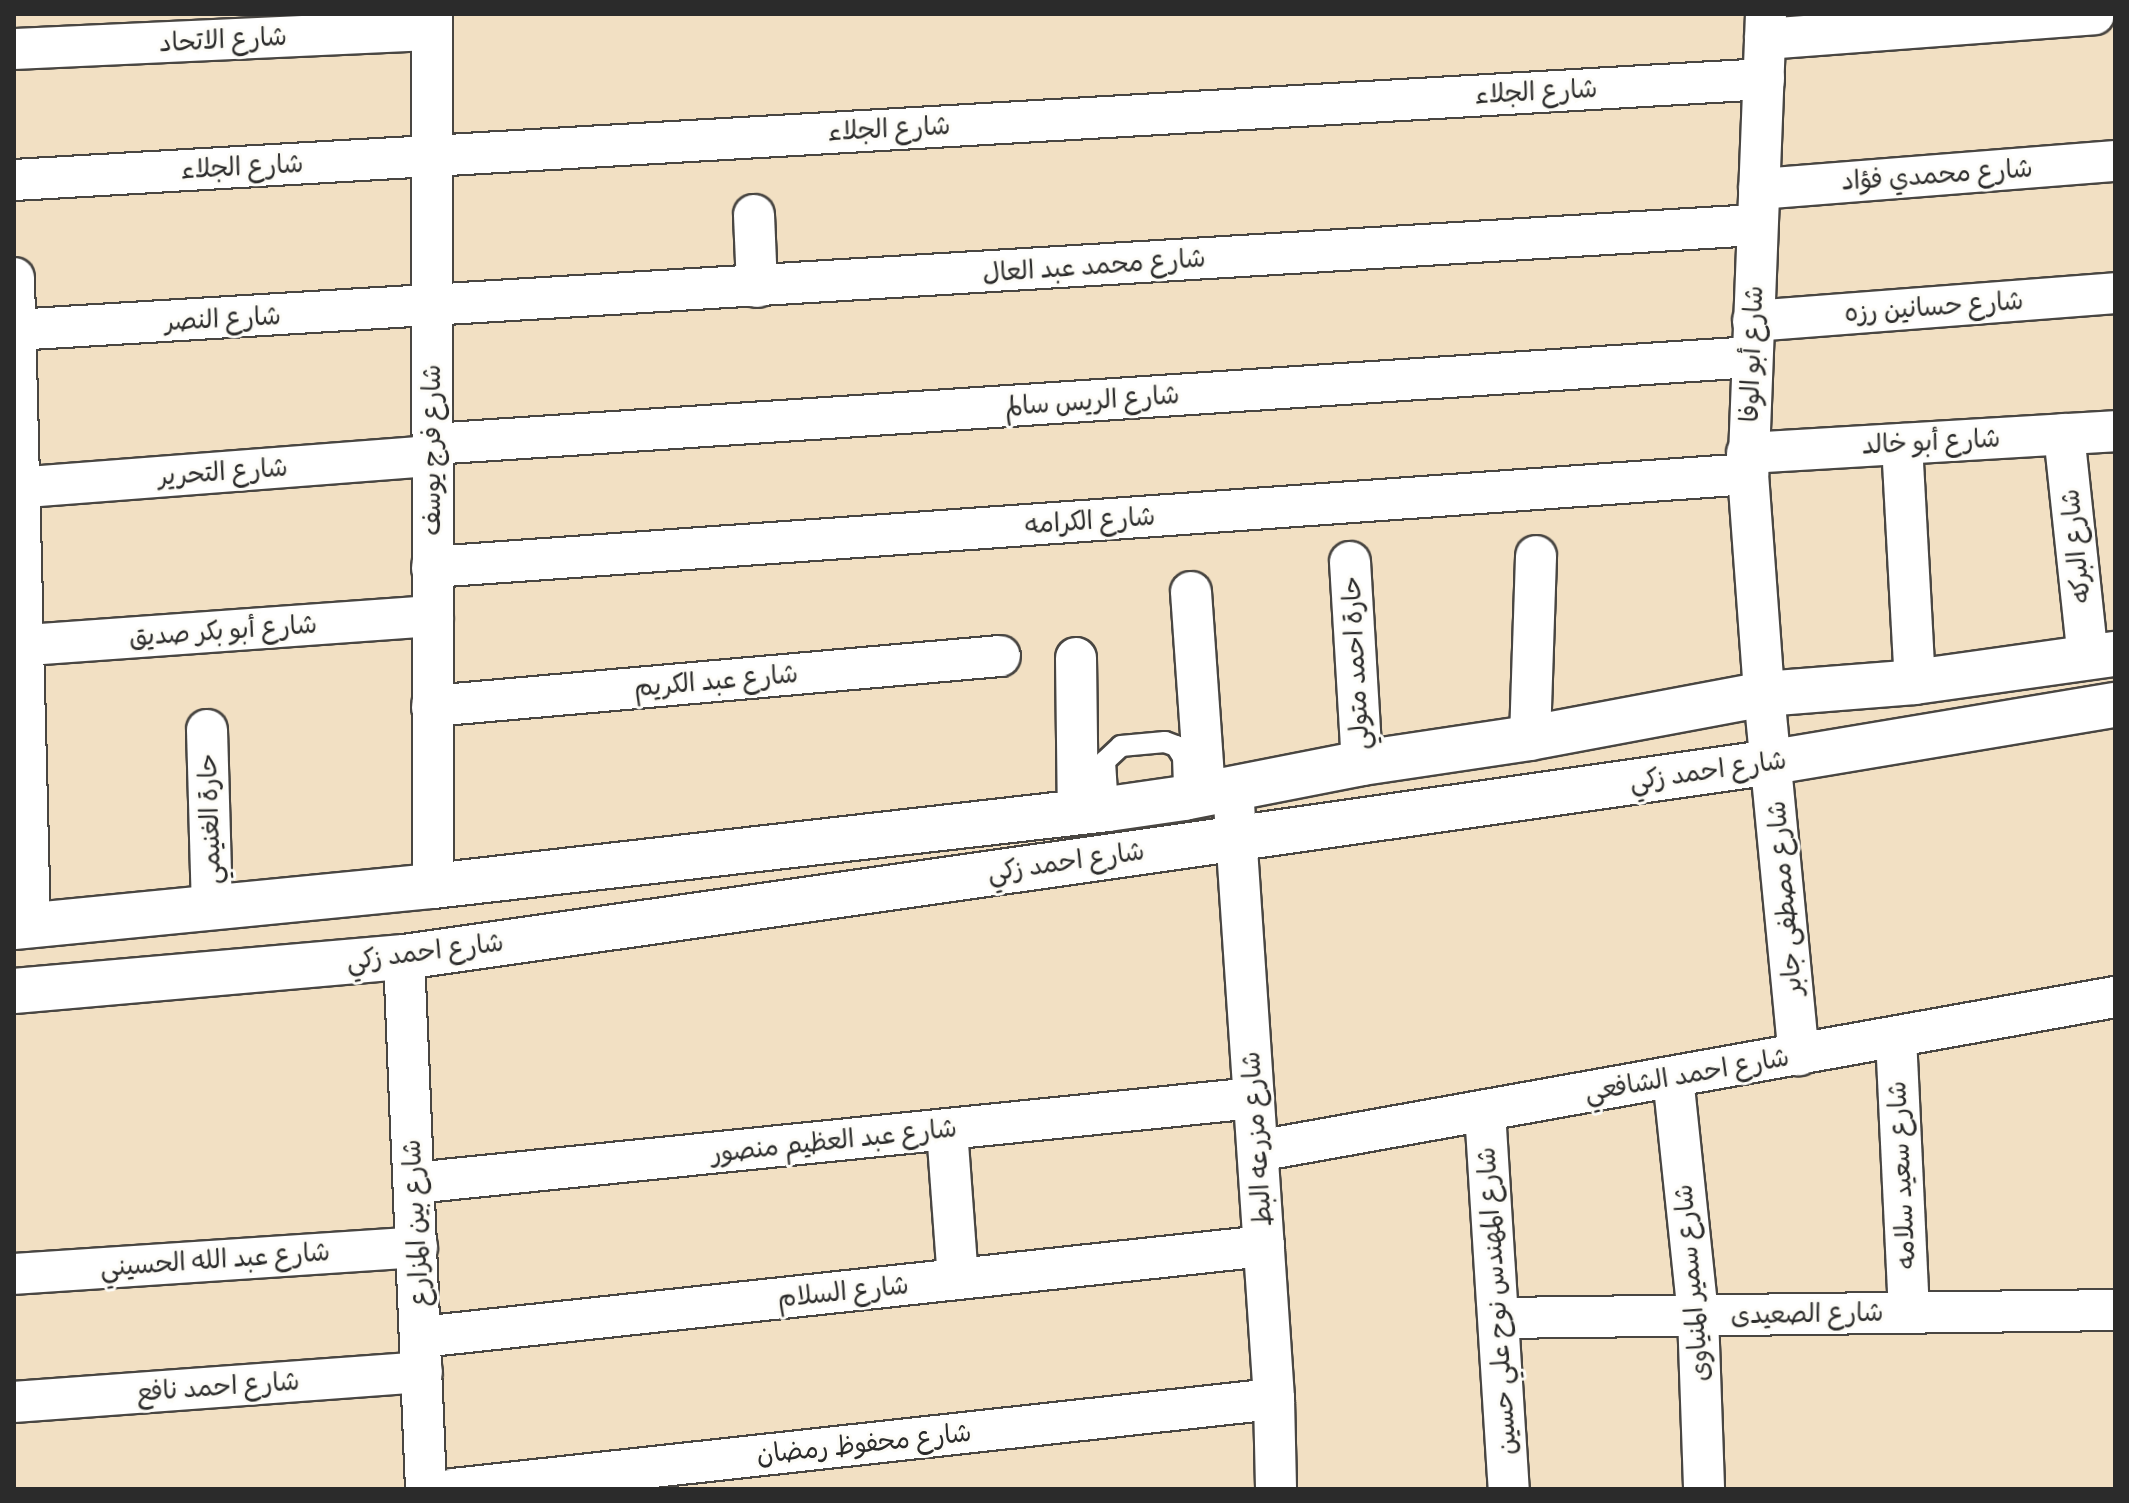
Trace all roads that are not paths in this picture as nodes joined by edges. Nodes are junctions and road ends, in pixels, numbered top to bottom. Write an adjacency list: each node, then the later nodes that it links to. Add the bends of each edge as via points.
1 (2094, 14): 3 (street)
2 (432, 22): 4 (street, شارع الاتحاد); 6 (street, شارع فرج يوسف)
3 (1766, 26): 5 (street, شارع أبو الوفا)
4 (14, 49)
5 (1764, 79): 6 (street, شارع الجلاء); 9 (street, شارع أبو الوفا)
6 (432, 156): 8 (street, شارع الجلاء); 14 (street, شارع فرج يوسف)
7 (2115, 161): 9 (street, شارع محمدي فؤاد)
8 (14, 180)
9 (1758, 207): 12 (street, شارع محمد عبد العال); 16 (street, شارع أبو الوفا)
10 (754, 215): 12 (street)
11 (14, 278): 15 (street)
12 (757, 287): 14 (street, شارع محمد عبد العال)
13 (2115, 293): 16 (street, شارع حسانين رزه)
14 (432, 307): 15 (street, شارع النصر); 20 (street, شارع فرج يوسف)
15 (15, 330): 22 (street)
16 (1753, 339): 20 (street, شارع الريس سالم); 21 (street, شارع أبو الوفا)
17 (2115, 431): 18 (street, شارع أبو خالد)
18 (2064, 434): 19 (street, شارع أبو خالد); 30 (street, شارع البركه)
19 (1902, 444): 21 (street, شارع أبو خالد); 32 (street)
20 (432, 450): 22 (street, شارع التحرير); 25 (street, شارع فرج يوسف)
21 (1748, 464): 25 (street, شارع الكرامه); 33 (street, شارع أبو الوفا)
22 (17, 488): 28 (street)
23 (1536, 556): 37 (street)
24 (1350, 562): 39 (street, حارة احمد متولي)
25 (432, 567): 27 (street, شارع فرج يوسف)
26 (1191, 592): 40 (street, شارع مزرعه البط)
27 (433, 616): 28 (street, شارع أبو بكر صديق); 35 (street, شارع فرج يوسف)
28 (19, 646): 45 (street)
29 (1000, 656): 35 (street, شارع عبد الكريم)
30 (2101, 656): 32 (street, شارع احمد زكي)
31 (1076, 658): 41 (street)
32 (1915, 682): 33 (street, شارع احمد زكي)
33 (1764, 694): 37 (street, شارع احمد زكي); 38 (street, شارع مصطفى جابر)
34 (2115, 705): 38 (street, شارع احمد زكي)
35 (432, 706): 43 (street, شارع فرج يوسف)
36 (207, 730): 44 (street, حارة الغنيمي)
37 (1530, 738): 39 (street, شارع احمد زكي)
38 (1773, 762): 42 (street, شارع احمد زكي); 50 (street, شارع مصطفى جابر)
39 (1362, 763): 40 (street, شارع احمد زكي)
40 (1192, 788): 41 (street, شارع احمد زكي); 41 (lane, via 1183,757 1171,743 1121,746 1105,761); 42 (street, شارع مزرعه البط)
41 (1103, 798): 43 (street, شارع احمد زكي)
42 (1238, 837): 46 (street, شارع احمد زكي); 52 (street, شارع مزرعه البط)
43 (433, 886): 44 (street, شارع احمد زكي)
44 (212, 907): 45 (street, شارع احمد زكي)
45 (22, 926)
46 (404, 957): 47 (street, شارع احمد زكي); 56 (street, شارع بين المزارع)
47 (14, 991)
48 (2115, 997): 49 (street, شارع احمد الشافعي)
49 (1896, 1037): 50 (street, شارع احمد الشافعي); 62 (street, شارع سعيد سلامه)
50 (1799, 1055): 51 (street, شارع احمد الشافعي)
51 (1673, 1077): 53 (street, شارع احمد الشافعي); 63 (street, شارع سمير المنياوى)
52 (1254, 1098): 54 (street, شارع عبد العظيم منصور); 55 (street, شارع مزرعه البط)
53 (1485, 1112): 55 (street, شارع احمد الشافعي); 64 (street, شارع المهندس نوح علي حسين)
54 (947, 1130): 56 (street, شارع عبد العظيم منصور); 60 (street)
55 (1258, 1151): 57 (street, شارع مزرعه البط)
56 (414, 1183): 58 (street, شارع بين المزارع)
57 (1264, 1246): 60 (street, شارع السلام); 66 (street, شارع مزرعه البط)
58 (417, 1247): 59 (street, شارع عبد الله الحسيني); 65 (street, شارع بين المزارع)
59 (14, 1274)
60 (958, 1279): 65 (street, شارع السلام)
61 (2115, 1310): 62 (street, شارع الصعيدى)
62 (1909, 1313): 63 (street, شارع الصعيدى)
63 (1698, 1315): 64 (street, شارع الصعيدى); 72 (street, شارع سمير المنياوى)
64 (1499, 1318): 71 (street, شارع المهندس نوح علي حسين)
65 (422, 1354): 67 (street, شارع احمد نافع); 68 (street, شارع بين المزارع)
66 (1274, 1399): 69 (street, شارع محفوظ رمضان); 70 (street, شارع مزرعه البط)
67 (14, 1402)
68 (426, 1489)
69 (453, 1489)
70 (1276, 1489)
71 (1509, 1489)
72 (1704, 1489)

